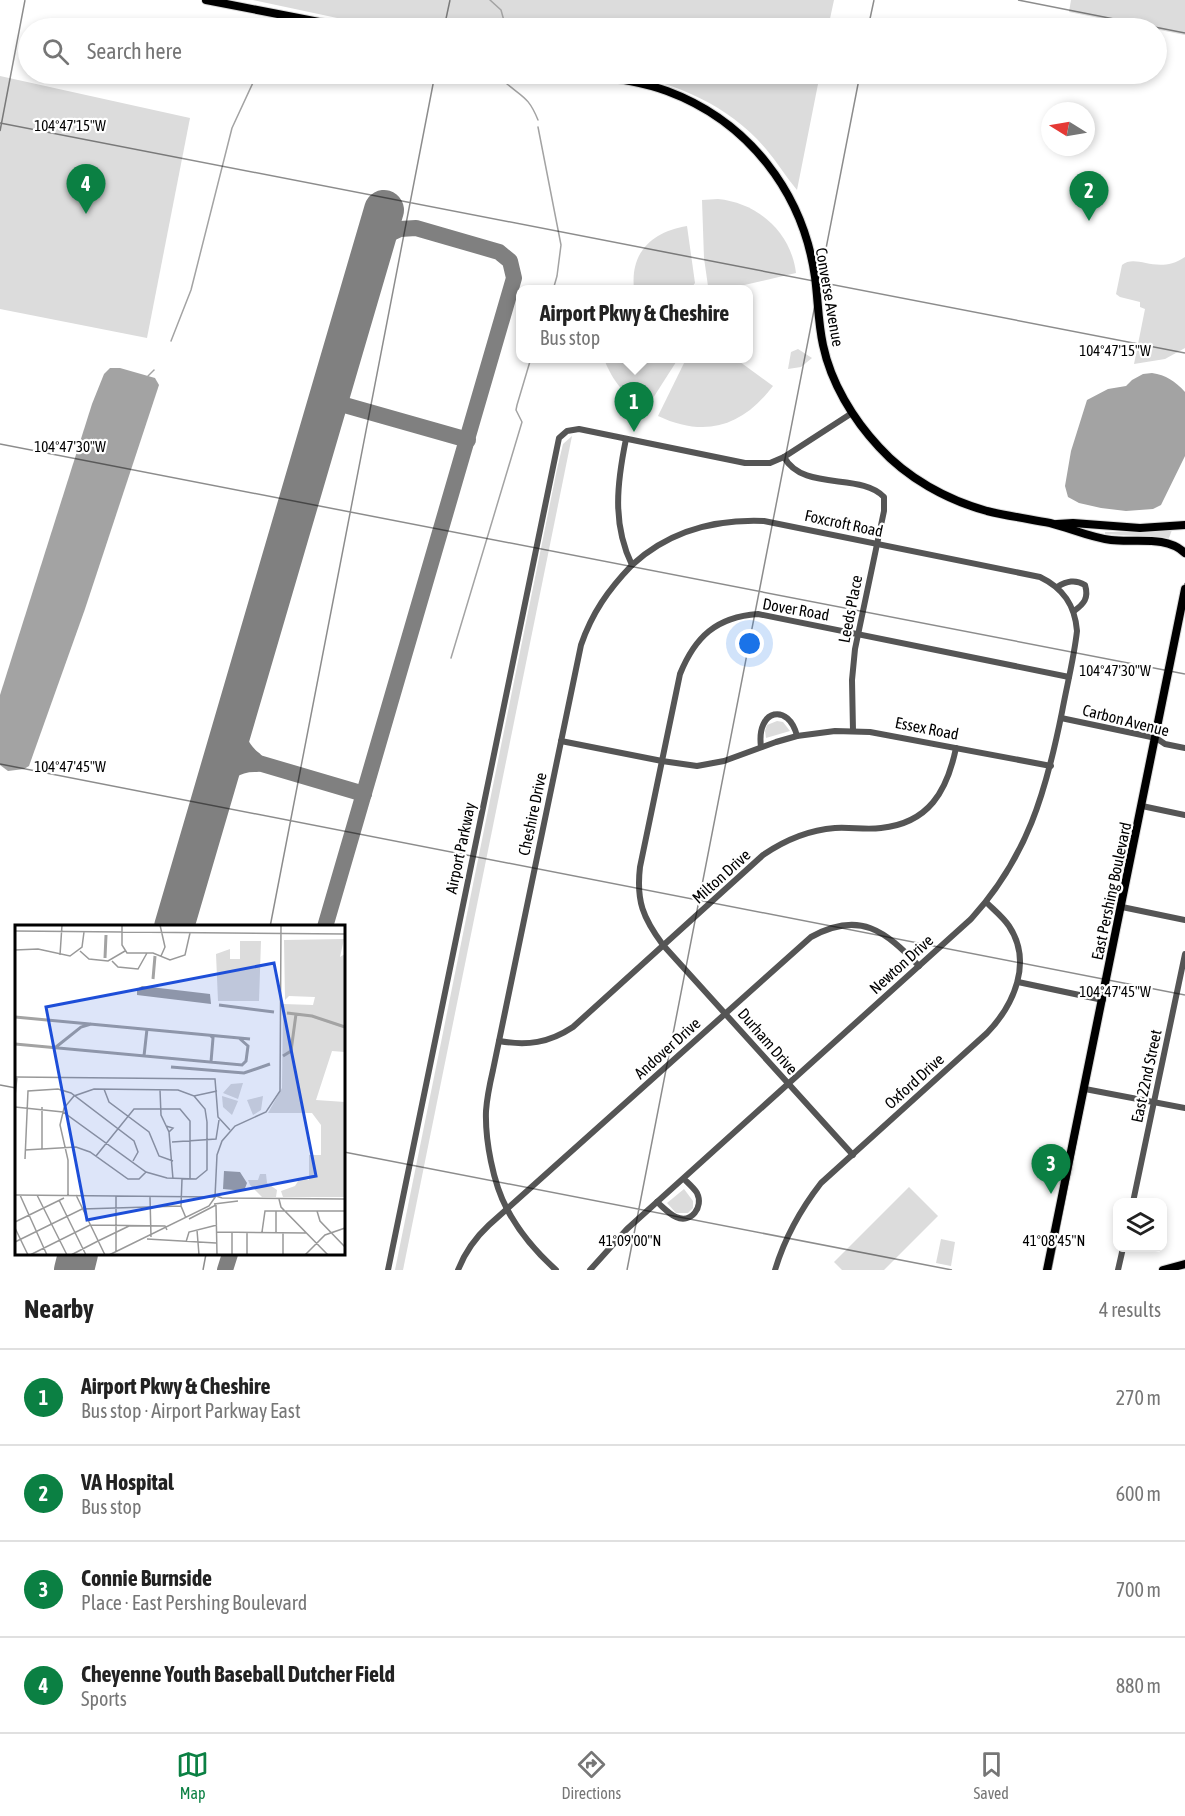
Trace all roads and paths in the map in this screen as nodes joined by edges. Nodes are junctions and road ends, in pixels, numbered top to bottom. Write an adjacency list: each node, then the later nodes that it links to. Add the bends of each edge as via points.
1 (206, 0): 2 (main road)
2 (299, 18)
3 (645, 84): 4 (main road, Converse Avenue, via 693,103 731,125 781,181 800,219 813,264 823,345 830,368)
4 (852, 413): 6 (street); 7 (main road, Converse Avenue, via 880,449 925,485 969,506)
5 (626, 439): 6 (street, via 745,463 770,463); 11 (street, via 617,495 618,523); 52 (street, Airport Parkway, via 569,430 562,434 555,448)
6 (784, 457): 9 (street, Leeds Place, via 800,473 880,492 885,503)
7 (1052, 524): 8 (main road, Converse Avenue, via 1140,528); 10 (main road, Converse Avenue, via 1107,539 1169,543)
8 (1185, 525)
9 (876, 544): 11 (street, Foxcroft Road, via 786,524 727,521 677,534); 12 (street, Foxcroft Road, via 1030,574); 17 (street, Leeds Place)
10 (1185, 553)
11 (632, 565): 23 (street, Cheshire Drive, via 610,587 588,625)
12 (1057, 587): 15 (street, Foxcroft Road); 15 (street, via 1072,581 1085,585 1086,600)
13 (1185, 590): 16 (main road, East Pershing Boulevard)
14 (1185, 609): 16 (main road, East Pershing Boulevard)
15 (1074, 612): 18 (street, via 1077,631)
16 (1180, 622): 22 (main road, East Pershing Boulevard)
17 (858, 634): 18 (street, Dover Road); 20 (street, Leeds Place, via 852,680); 27 (street, Dover Road, via 758,615 743,615 713,627 687,655)
18 (1069, 677): 19 (street)
19 (1061, 718): 22 (street, Carbon Avenue); 28 (street, Newton Drive)
20 (853, 731): 21 (street, Essex Road); 25 (street, Essex Road)
21 (797, 736): 24 (street, Essex Road); 24 (street, via 789,719 772,715 762,725)
22 (1156, 738): 26 (street, Carbon Avenue); 29 (main road, East Pershing Boulevard)
23 (561, 741): 27 (street, Essex Road); 40 (street, Cheshire Drive)
24 (761, 747): 27 (street, Essex Road, via 709,765)
25 (956, 748): 28 (street, Essex Road); 34 (street, Milton Drive, via 942,790 933,803 913,818 879,828 818,830 778,845)
26 (1185, 748)
27 (662, 761): 34 (street, Dover Road, via 637,886 644,916)
28 (1051, 766): 31 (street, Newton Drive, via 1030,831)
29 (1142, 806): 30 (street); 32 (main road, East Pershing Boulevard)
30 (1185, 815)
31 (986, 902): 36 (street, Newton Drive); 37 (street, Oxford Drive, via 1014,936 1020,958)
32 (1122, 907): 33 (street); 38 (main road, East Pershing Boulevard)
33 (1185, 920)
34 (663, 945): 39 (street, Durham Drive); 40 (street, Milton Drive, via 560,1035 530,1044)
35 (1185, 954): 43 (street, East 22nd Street)
36 (919, 966): 39 (street, Andover Drive, via 880,932 857,925 832,927 800,945); 41 (street, Newton Drive)
37 (1018, 982): 38 (street); 45 (street, Oxford Drive, via 1009,1006 996,1024)
38 (1102, 999): 42 (main road, East Pershing Boulevard)
39 (726, 1013): 41 (street, Durham Drive); 49 (street, Andover Drive)
40 (499, 1041): 49 (street, Cheshire Drive, via 488,1096 487,1133)
41 (788, 1084): 45 (street, Durham Drive); 46 (street, Newton Drive)
42 (1085, 1089): 43 (street); 57 (main road, East Pershing Boulevard)
43 (1155, 1102): 44 (street); 47 (street, East 22nd Street)
44 (1185, 1108)
45 (852, 1155): 56 (street, Oxford Drive, via 821,1183 803,1207)
46 (684, 1179): 48 (street, Newton Drive); 48 (street, via 696,1191 699,1201 692,1216 677,1218)
47 (1134, 1198)
48 (657, 1202): 55 (street, Newton Drive)
49 (506, 1209): 53 (street, Andover Drive, via 477,1237); 54 (street, Cheshire Drive)
50 (1122, 1252): 58 (street)
51 (1185, 1264): 59 (main road)
52 (388, 1270)
53 (458, 1270)
54 (556, 1270)
55 (590, 1270)
56 (775, 1270)
57 (1047, 1270)
58 (1118, 1270)
59 (1163, 1270)

